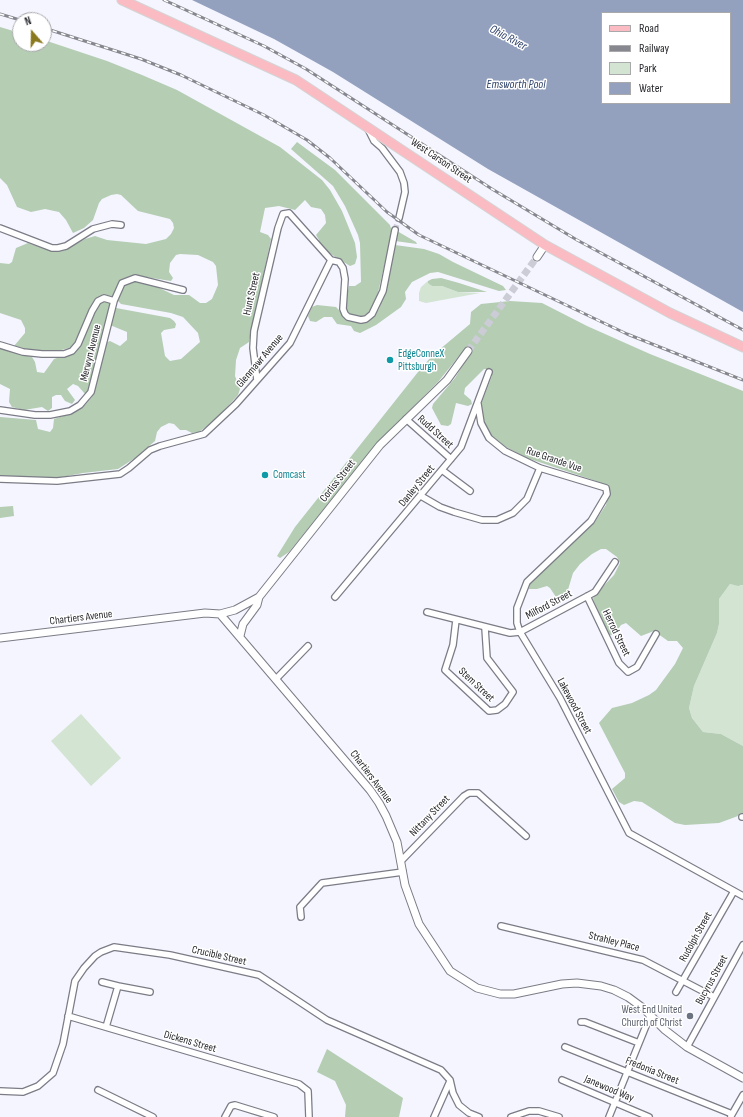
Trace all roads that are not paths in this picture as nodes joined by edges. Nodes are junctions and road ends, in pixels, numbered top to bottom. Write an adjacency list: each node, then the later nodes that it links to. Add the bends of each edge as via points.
1 (122, 0): 2 (main road, West Carson Street, via 296,80)
2 (366, 125): 3 (street, via 374,141 400,172 404,182 405,192); 7 (main road, West Carson Street)
3 (399, 218)
4 (121, 225): 5 (street, via 112,224 93,229 66,246 52,248)
5 (0, 228)
6 (395, 230): 9 (street, via 383,291 377,306 366,319 356,320 345,314 344,268 339,262)
7 (544, 244): 8 (street); 13 (main road, West Carson Street, via 670,313)
8 (536, 257)
9 (331, 260): 16 (street, Glenmawr Avenue, via 290,343); 16 (street, Hunt Street, via 290,213 286,212 278,228 254,331 253,348)
10 (183, 290): 11 (street, Merwyn Avenue, via 135,278 122,283)
11 (114, 301): 12 (street, via 104,298 98,301 78,344 72,351 64,354 42,354 23,352); 18 (street, Merwyn Avenue, via 95,379 85,401 70,411 50,415)
12 (0, 345)
13 (743, 347)
14 (468, 352): 19 (street, Corliss Street, via 447,380)
15 (489, 372): 17 (street, Danley Street)
16 (257, 380): 23 (street, Glenmawr Avenue, via 204,434 155,448 120,474 57,481)
17 (478, 404): 20 (street, Danley Street, via 461,447); 21 (street, Rue Grande Vue, via 481,423 489,438 505,451)
18 (0, 410)
19 (406, 419): 20 (street, Rudd Street); 29 (street, Corliss Street, via 380,445)
20 (451, 459): 22 (street, Danley Street)
21 (540, 468): 24 (street, Rue Grande Vue); 26 (street, via 527,499 513,513 503,518 473,518 440,507)
22 (442, 470): 25 (street); 26 (street, Danley Street)
23 (0, 479)
24 (606, 488): 35 (street, Lakewood Street, via 607,494 591,521 527,582 517,608)
25 (470, 491)
26 (421, 496): 30 (street, Danley Street)
27 (615, 562): 28 (street, Milford Street, via 595,592)
28 (587, 596): 35 (street, Milford Street); 36 (street, Herrod Street, via 624,670 631,672 638,667)
29 (259, 597): 32 (street, Corliss Street, via 235,610); 37 (street, via 243,624)
30 (335, 597)
31 (427, 612): 33 (street)
32 (220, 614): 37 (street, Chartiers Avenue); 38 (street, Chartiers Avenue, via 205,613)
33 (456, 620): 34 (street); 34 (street, Stem Street, via 453,645 445,670 489,711 497,710 505,704 513,692 487,658)
34 (485, 628): 35 (street, via 510,633)
35 (520, 632): 44 (street, Lakewood Street, via 560,698 628,833)
36 (656, 634)
37 (240, 636): 40 (street, Chartiers Avenue)
38 (0, 638)
39 (308, 646): 40 (street)
40 (276, 679): 42 (street, Chartiers Avenue, via 370,790 386,816 397,842)
41 (526, 836): 42 (street, Nittany Street, via 478,793 469,793)
42 (401, 861): 43 (street, Chartiers Avenue)
43 (402, 872): 46 (street, via 322,883 300,908); 56 (street, Chartiers Avenue, via 410,903 428,940 450,971 467,983 488,992 514,994 562,984 596,985 628,997)
44 (734, 891): 45 (street, Lakewood Street); 49 (street, Rudolph Street)
45 (743, 896)
46 (301, 917)
47 (502, 926): 49 (street, Strahley Place, via 643,960)
48 (743, 945): 54 (street, Bucyrus Street)
49 (683, 981): 53 (street, Rudolph Street); 54 (street, Strahley Place)
50 (102, 982): 51 (street)
51 (118, 986): 52 (street); 58 (street)
52 (150, 992)
53 (676, 992)
54 (714, 998): 61 (street, Bucyrus Street)
55 (68, 1016): 58 (street, Dickens Street); 64 (street, Crucible Street, via 75,981 101,952 114,947 170,955 258,975 327,1020 441,1070); 66 (street, Crucible Street, via 63,1044 53,1073 38,1086 23,1092)
56 (650, 1016): 59 (street); 61 (street, Chartiers Avenue)
57 (581, 1022): 59 (street)
58 (106, 1027): 75 (street, Dickens Street, via 299,1084 306,1089)
59 (639, 1043): 62 (street)
60 (565, 1047): 62 (street, Fredonia Street)
61 (687, 1047): 63 (street, Chartiers Avenue)
62 (627, 1072): 69 (street); 71 (street, Fredonia Street)
63 (743, 1078)
64 (450, 1080): 76 (street); 77 (street, via 459,1105)
65 (562, 1080): 69 (street, Janewood Way)
66 (0, 1090)
67 (98, 1090): 72 (street)
68 (743, 1095): 71 (street)
69 (615, 1103): 80 (street); 81 (street, Janewood Way)
70 (520, 1115): 78 (street); 79 (street, via 539,1111)
71 (732, 1115)
72 (153, 1117)
73 (225, 1117): 74 (street, via 231,1106 241,1106)
74 (274, 1117)
75 (309, 1117)
76 (434, 1117)
77 (479, 1117)
78 (511, 1117)
79 (559, 1117)
80 (609, 1117)
81 (649, 1117)

